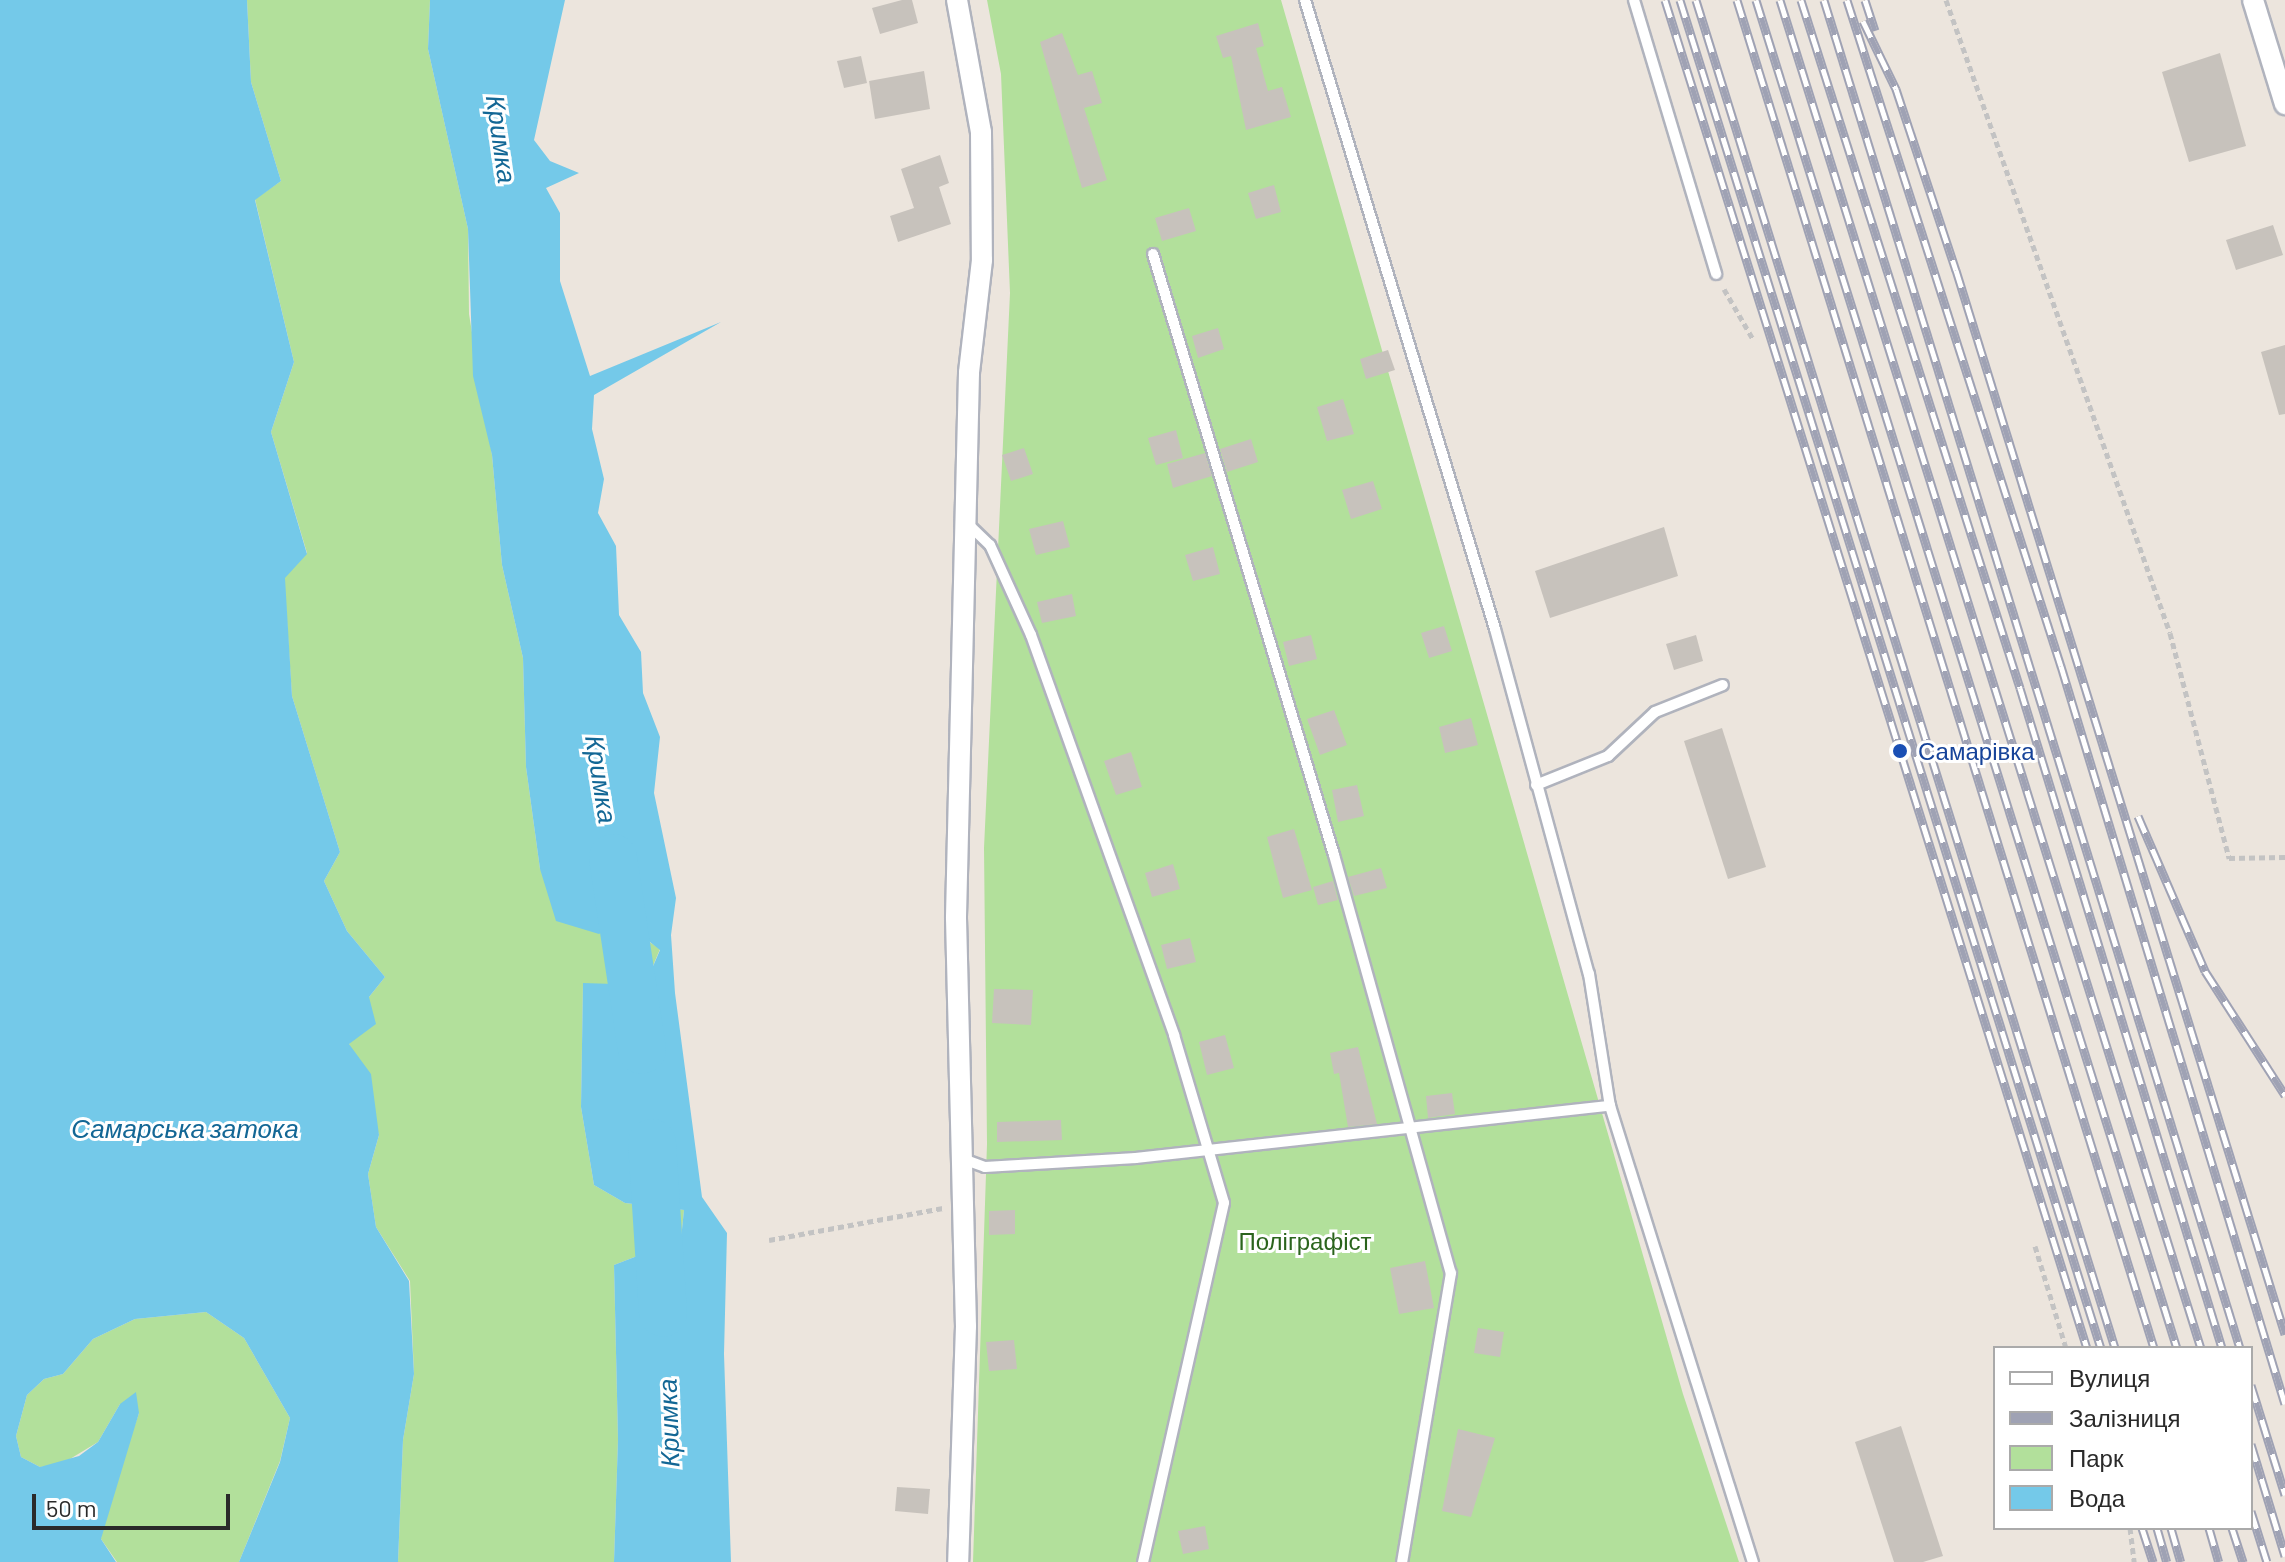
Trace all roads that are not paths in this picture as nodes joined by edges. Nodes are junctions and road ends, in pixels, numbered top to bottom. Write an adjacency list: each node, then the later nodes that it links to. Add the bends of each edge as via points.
1 (957, 0): 8 (street, via 981,132 982,260 969,373)
2 (1305, 0): 10 (lane, via 1491,614)
3 (1634, 0): 7 (lane)
4 (2253, 0): 5 (street)
5 (2283, 93)
6 (1153, 254): 12 (lane)
7 (1716, 274)
8 (967, 523): 13 (lane, via 990,545 1031,635 1174,1035); 14 (street, via 956,918)
9 (1723, 685): 10 (lane, via 1655,712 1608,756)
10 (1536, 785): 11 (lane, via 1589,974)
11 (1610, 1106): 12 (lane); 18 (lane)
12 (1413, 1128): 13 (lane); 17 (lane, via 1451,1273)
13 (1209, 1150): 14 (lane, via 985,1167); 16 (lane, via 1224,1203)
14 (963, 1159): 15 (street, via 966,1326)
15 (958, 1562)
16 (1143, 1562)
17 (1402, 1562)
18 (1753, 1562)

